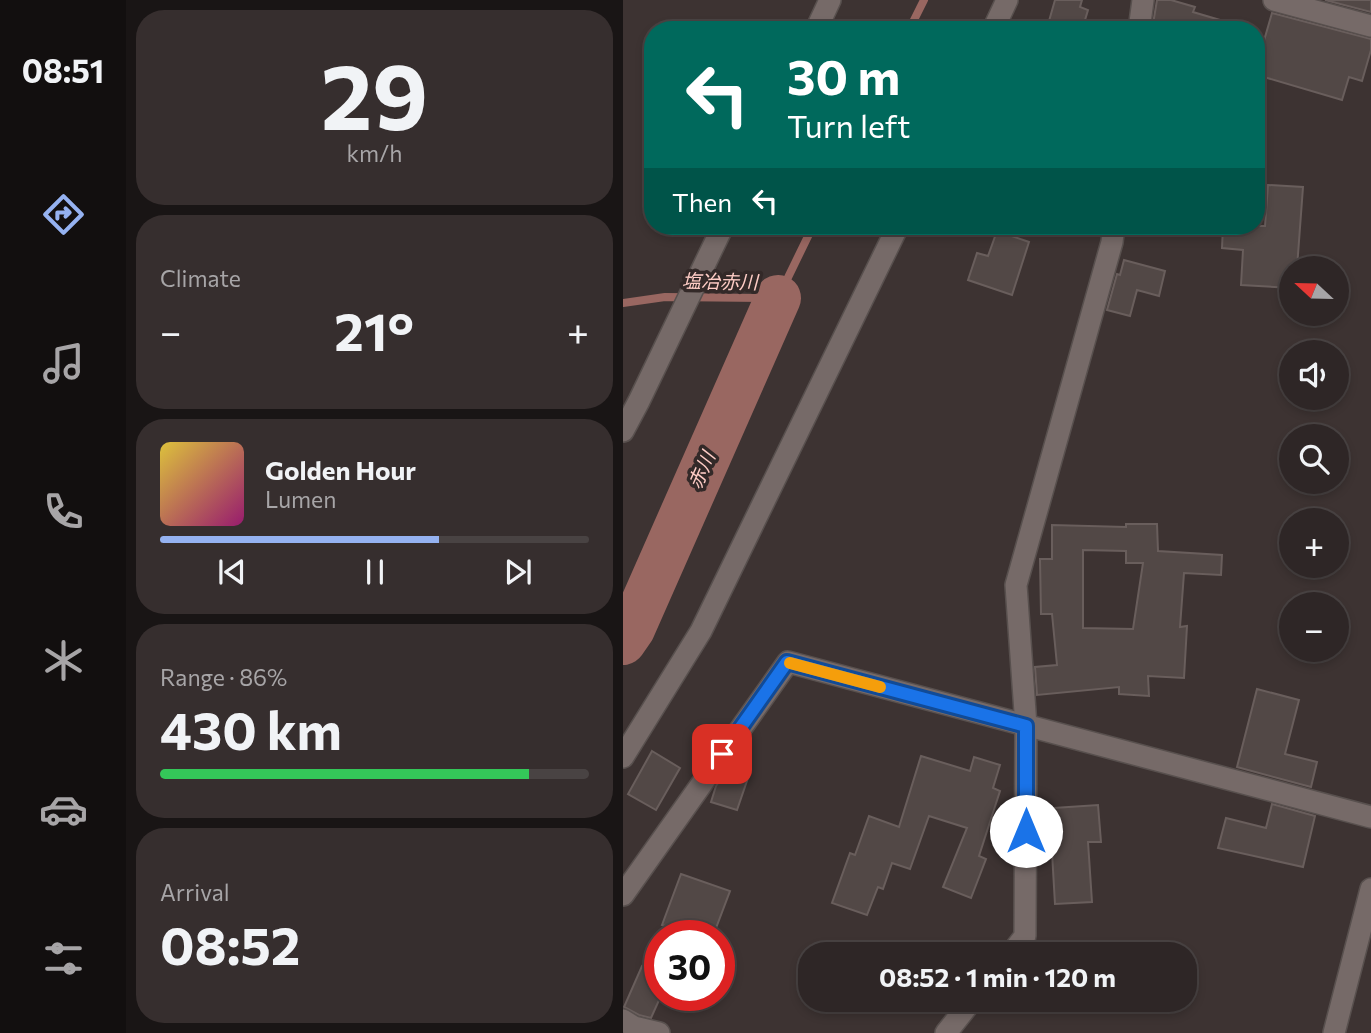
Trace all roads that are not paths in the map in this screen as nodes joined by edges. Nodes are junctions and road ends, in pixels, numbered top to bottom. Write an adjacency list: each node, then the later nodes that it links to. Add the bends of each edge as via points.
1 (830, 0): 5 (street)
2 (1007, 0): 6 (street)
3 (1143, 0): 7 (street)
4 (1274, 0): 8 (street)
5 (820, 21)
6 (997, 21)
7 (1140, 21)
8 (1371, 26)
9 (719, 235): 12 (street)
10 (894, 235): 14 (street, via 701,631)
11 (1113, 235): 13 (street, via 1016,584)
12 (623, 431)
13 (1026, 726): 15 (street); 17 (street, via 787,662); 18 (street, via 1025,936)
14 (623, 757)
15 (1371, 817)
16 (1371, 889): 23 (street)
17 (623, 895)
18 (1020, 942)
19 (963, 1012): 22 (street)
20 (623, 1020): 21 (street)
21 (659, 1033)
22 (946, 1033)
23 (1334, 1033)

